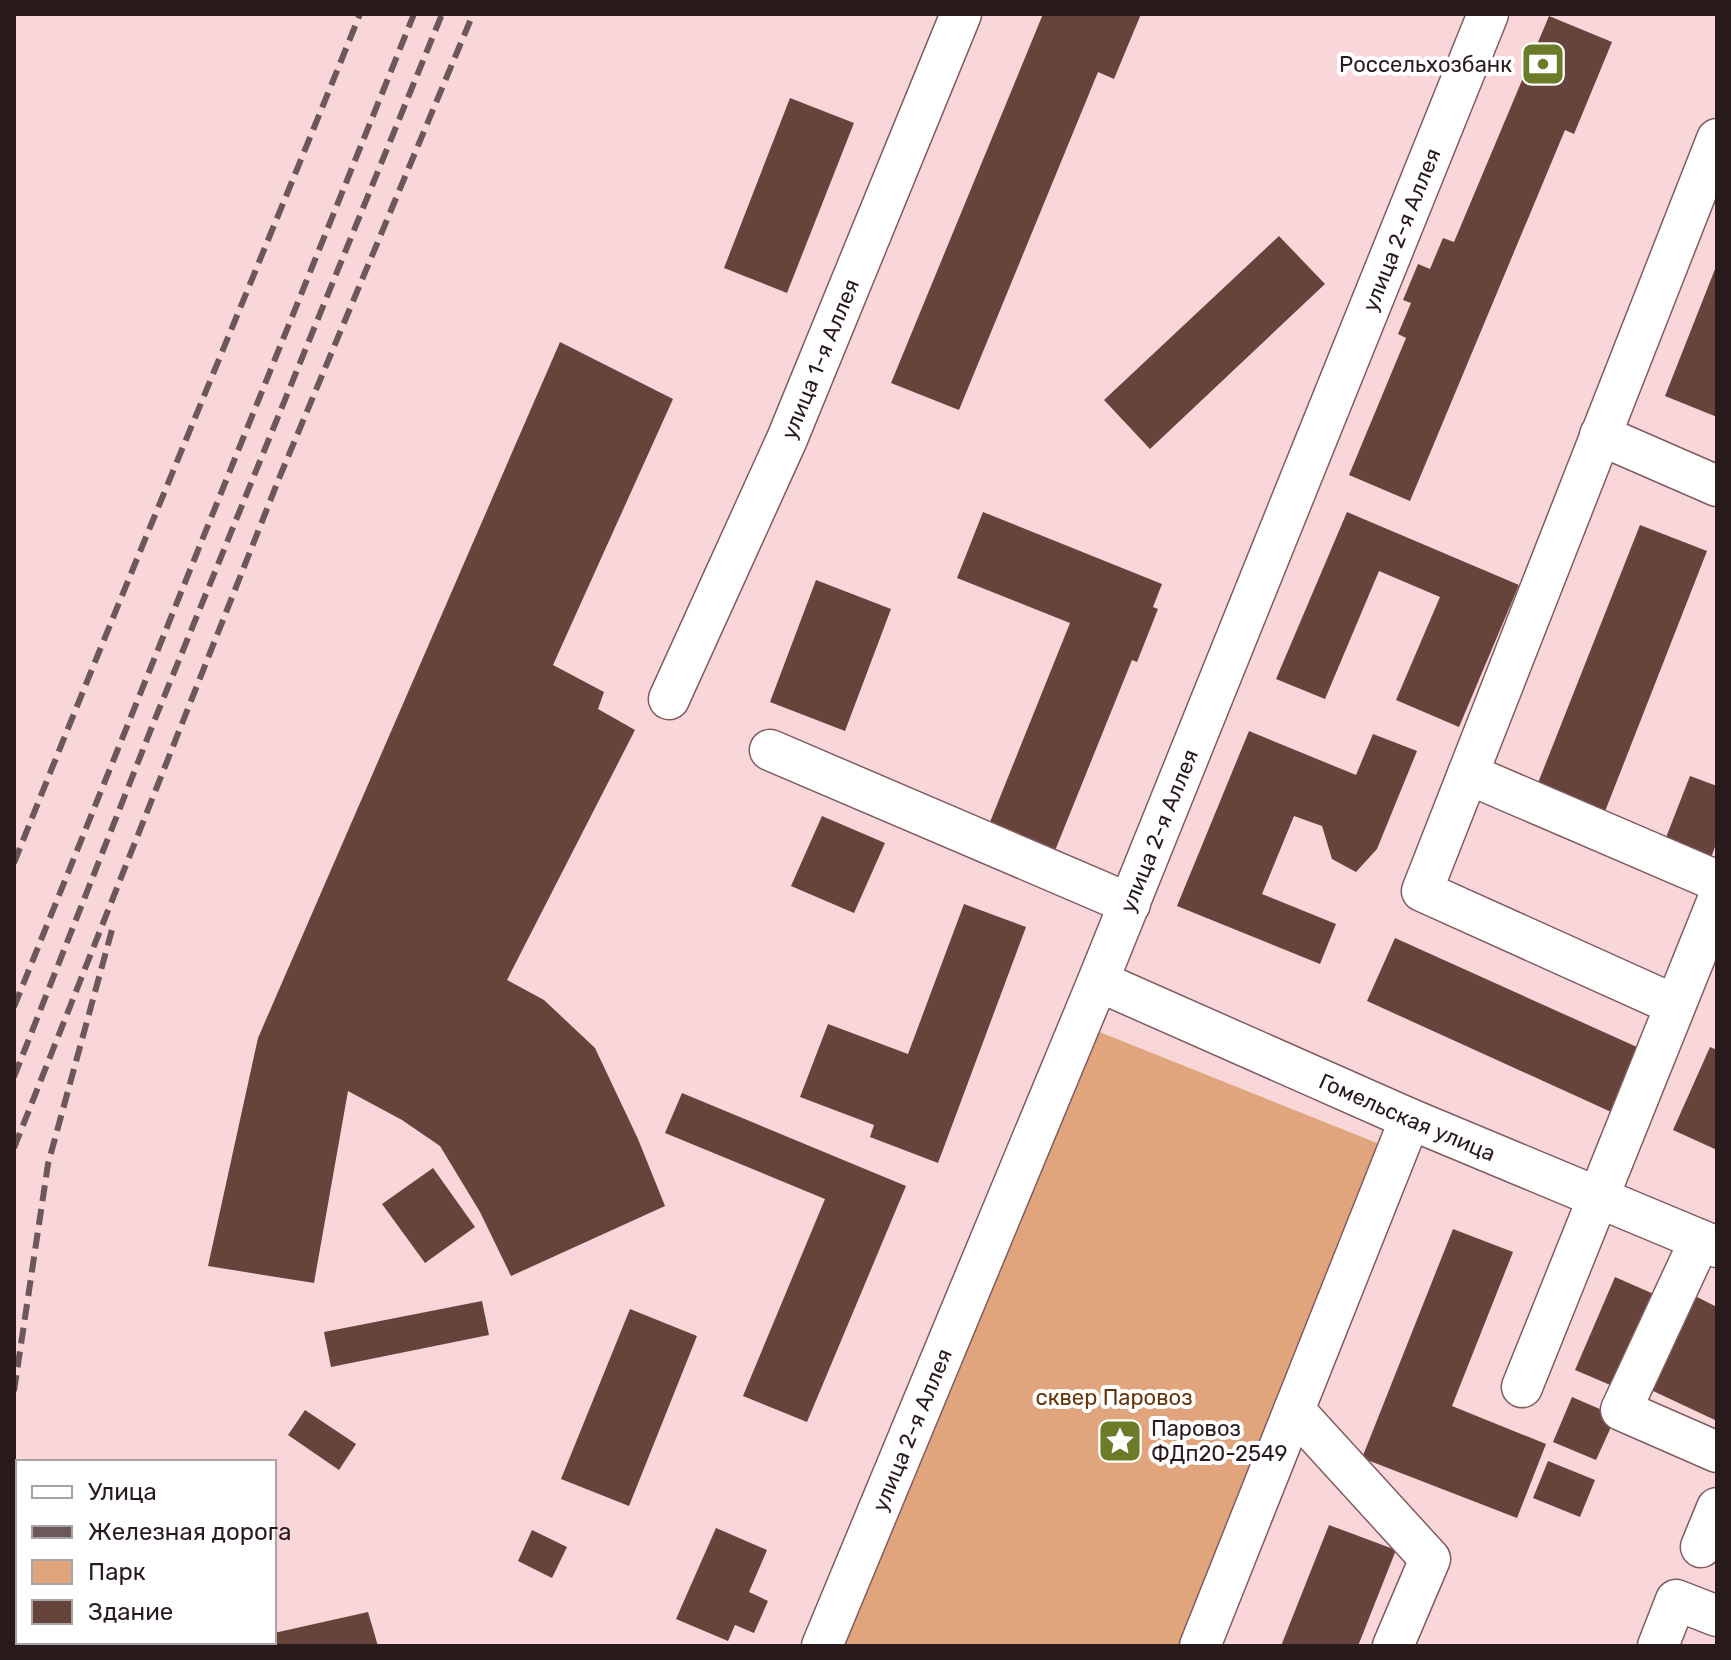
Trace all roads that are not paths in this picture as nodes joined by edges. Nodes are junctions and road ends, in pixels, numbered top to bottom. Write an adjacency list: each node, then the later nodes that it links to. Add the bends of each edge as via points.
1 (961, 14): 6 (street, улица 1-я Аллея, via 787,439)
2 (1488, 14): 11 (street, улица 2-я Аллея)
3 (1717, 139): 4 (street)
4 (1600, 435): 5 (street); 8 (street)
5 (1717, 486)
6 (669, 699)
7 (770, 750): 11 (street)
8 (1468, 774): 9 (street); 13 (street, via 1422,891)
9 (1717, 881)
10 (1717, 902): 13 (street)
11 (1130, 904): 12 (street, улица 2-я Аллея)
12 (1098, 981): 14 (street, Гомельская улица); 23 (street, улица 2-я Аллея)
13 (1675, 1005): 15 (street)
14 (1410, 1119): 15 (street, Гомельская улица); 18 (street)
15 (1599, 1197): 16 (street, Гомельская улица); 17 (street)
16 (1708, 1243): 19 (street, via 1621,1410)
17 (1522, 1387)
18 (1294, 1410): 24 (street); 25 (street, via 1430,1559)
19 (1717, 1452)
20 (1717, 1508): 21 (street)
21 (1701, 1547)
22 (1717, 1616): 26 (street, via 1676,1600)
23 (822, 1646)
24 (1200, 1646)
25 (1393, 1646)
26 (1658, 1646)

